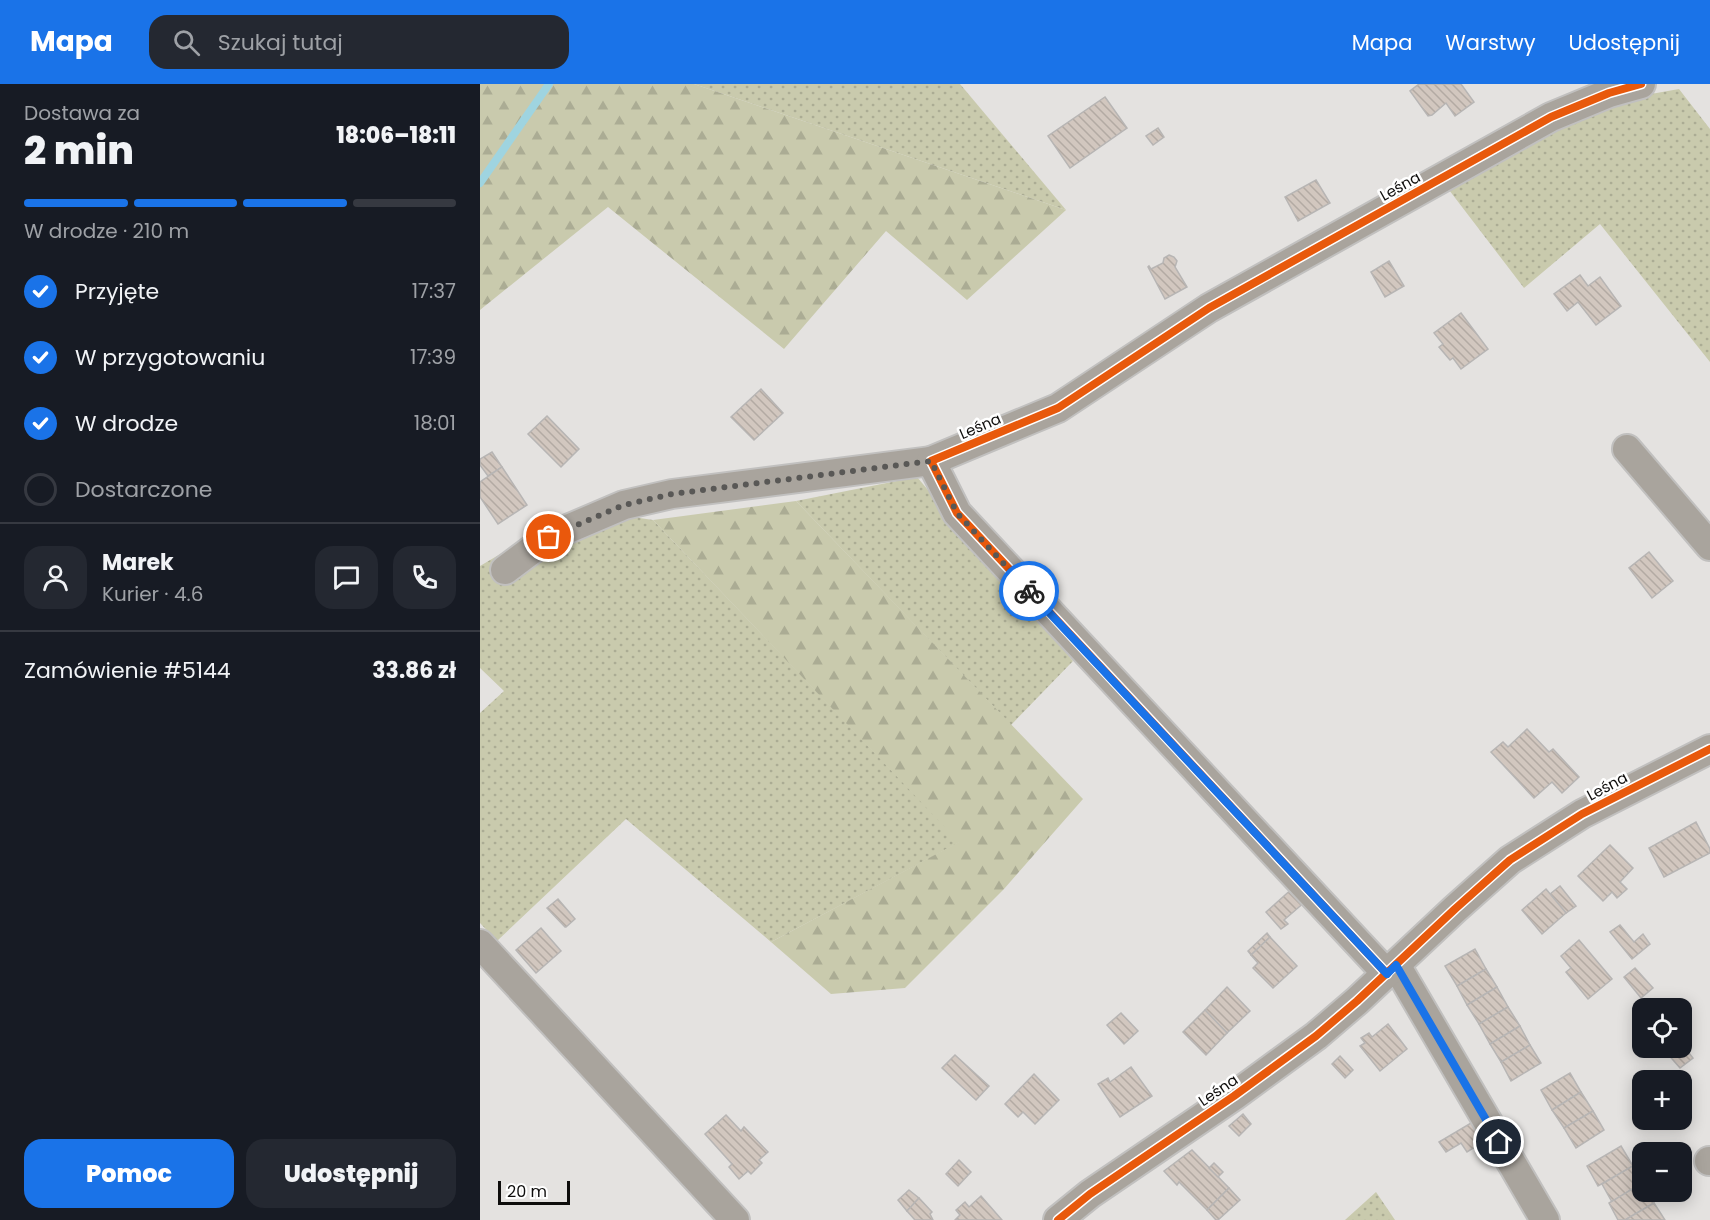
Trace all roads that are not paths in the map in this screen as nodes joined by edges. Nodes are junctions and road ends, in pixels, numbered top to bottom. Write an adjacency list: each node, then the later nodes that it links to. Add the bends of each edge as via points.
1 (1641, 84): 3 (street, Leśna, via 1551,117 1209,308 1058,408)
2 (1627, 449): 4 (street)
3 (931, 461): 5 (street, Leśna, via 672,494 624,505 549,537); 8 (street, via 957,513)
4 (1710, 546)
5 (504, 570)
6 (1710, 749): 8 (street, Leśna, via 1582,814 1510,860)
7 (480, 944): 9 (street)
8 (1391, 970): 10 (street, Leśna, via 1316,1036); 11 (street)
9 (735, 1220)
10 (1058, 1220)
11 (1545, 1220)

